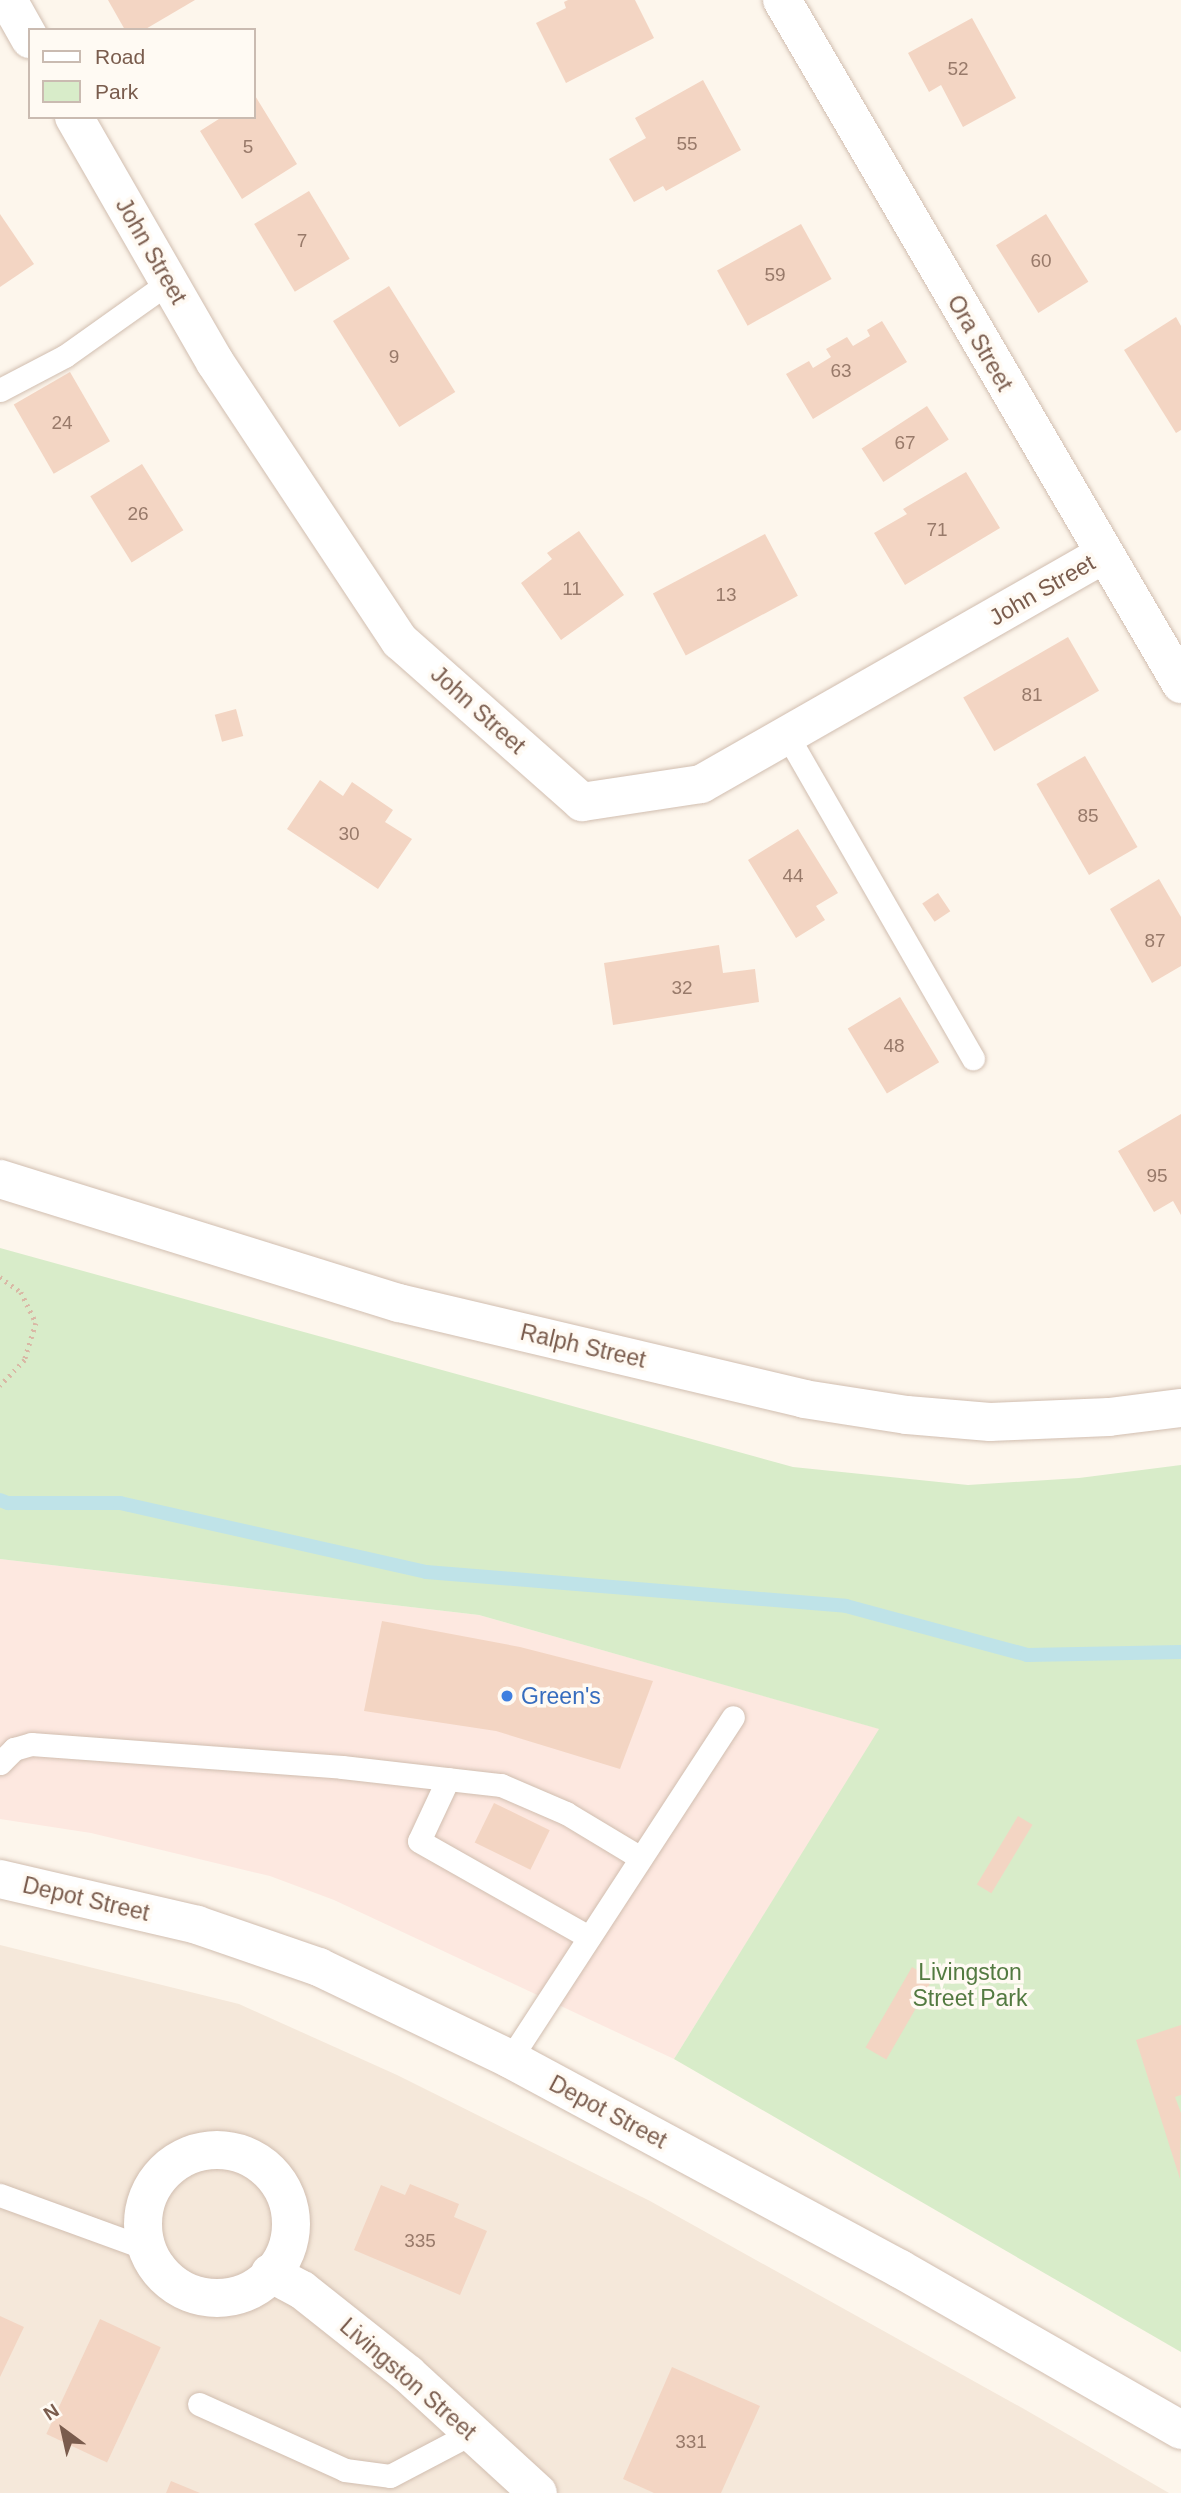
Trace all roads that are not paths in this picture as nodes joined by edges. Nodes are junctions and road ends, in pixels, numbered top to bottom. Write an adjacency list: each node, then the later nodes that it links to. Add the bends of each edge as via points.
1 (8, 0): 3 (street)
2 (782, 0): 7 (street, Ora Street)
3 (28, 35)
4 (75, 119): 5 (street, John Street)
5 (169, 282): 6 (lane, via 65,356); 9 (street, John Street, via 215,362 400,641 582,802 701,784)
6 (0, 390)
7 (1103, 555): 8 (street, Ora Street); 9 (street, John Street)
8 (1181, 684)
9 (787, 735): 10 (lane)
10 (973, 1058)
11 (0, 1179): 12 (street, Ralph Street, via 399,1303 804,1399 990,1422 1109,1417)
12 (1181, 1408)
13 (733, 1717): 16 (lane)
14 (0, 1763): 15 (lane, via 14,1749 31,1744)
15 (448, 1779): 16 (lane, via 501,1784 537,1798); 18 (lane, via 419,1841)
16 (640, 1858): 18 (lane)
17 (0, 1880): 19 (street, Depot Street, via 197,1925 319,1967)
18 (589, 1937): 19 (lane)
19 (510, 2059): 24 (street, Depot Street, via 900,2269)
20 (0, 2195): 21 (lane)
21 (146, 2248): 22 (street, via 163,2277 191,2294 224,2299 256,2288); 22 (street, via 142,2215 154,2184 178,2160 209,2150 242,2153 270,2172 288,2200 291,2233 279,2264)
22 (270, 2273): 25 (street, Livingston Street, via 334,2315)
23 (200, 2404): 25 (lane, via 345,2470 390,2476)
24 (1181, 2430)
25 (472, 2433): 26 (street, Livingston Street)
26 (538, 2493)

